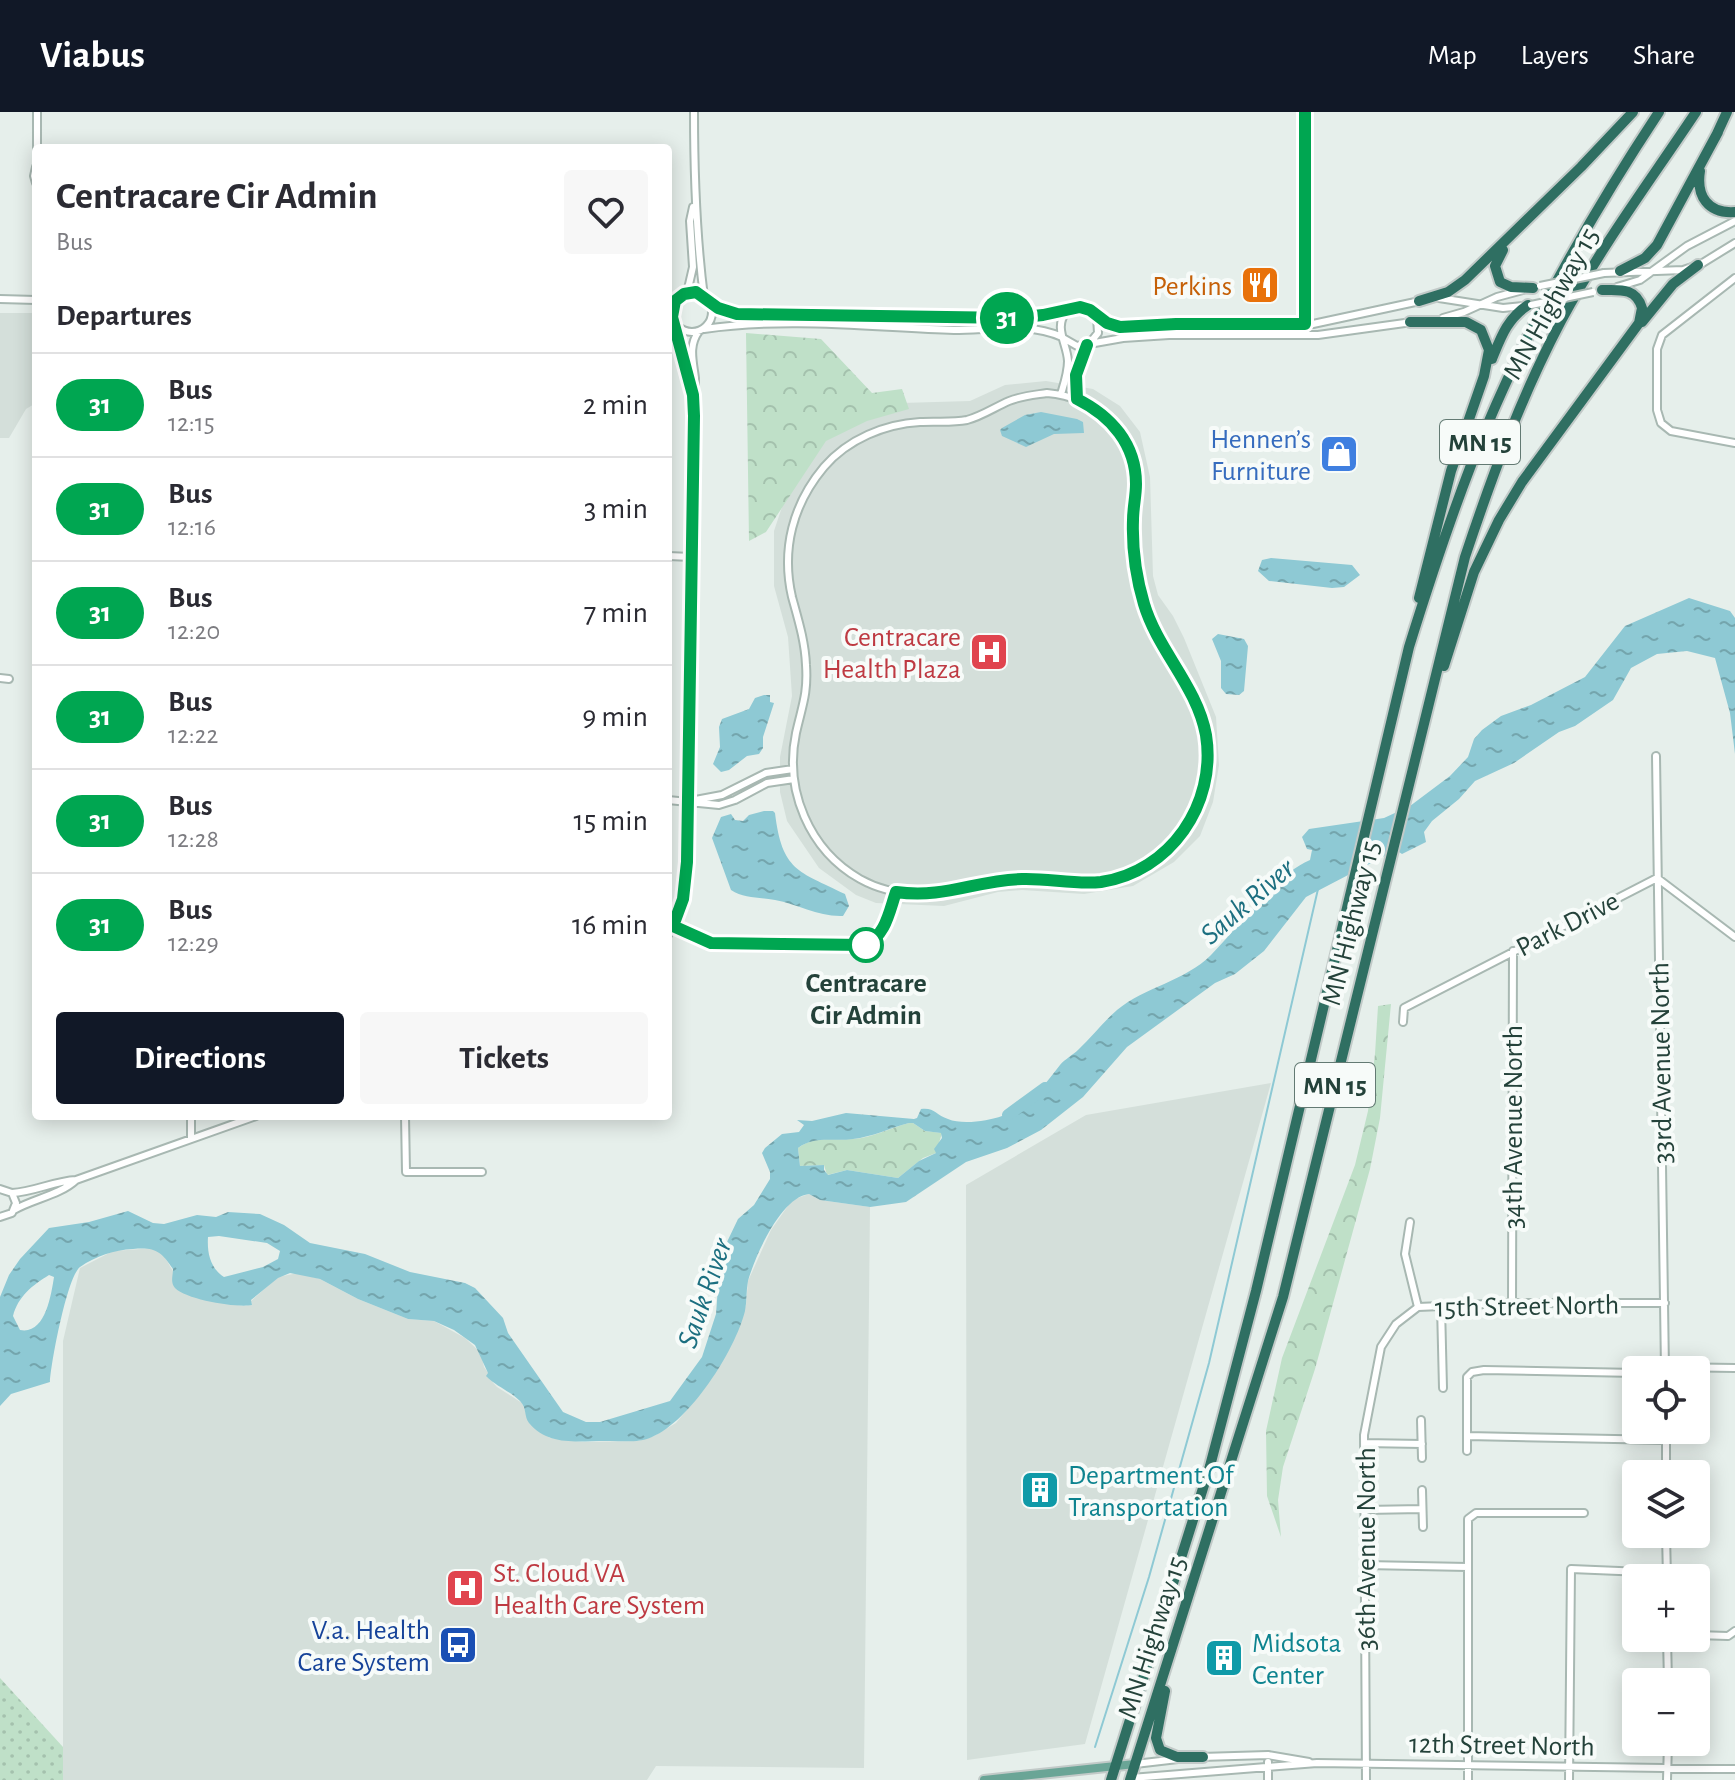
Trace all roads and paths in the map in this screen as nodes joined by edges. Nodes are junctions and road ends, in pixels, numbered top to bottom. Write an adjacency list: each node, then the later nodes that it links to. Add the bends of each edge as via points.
1 (37, 112): 9 (street)
2 (694, 112): 10 (street)
3 (1305, 112): 33 (street)
4 (1633, 112): 13 (highway)
5 (1659, 112): 45 (highway, MN Highway 15 / MN 15, via 1546,301 1509,376 1457,502)
6 (1696, 112): 48 (highway, MN Highway 15 / MN 15, via 1596,260 1530,384 1465,557)
7 (1727, 112): 8 (highway)
8 (1718, 132): 11 (highway, via 1700,171 1699,187 1711,208); 16 (highway, via 1657,245)
9 (37, 144)
10 (694, 204): 21 (street, via 693,267); 23 (street)
11 (1735, 212)
12 (1735, 221): 17 (street)
13 (1518, 229): 19 (highway, via 1498,256 1496,276 1505,285); 26 (highway, via 1455,288)
14 (1735, 243): 15 (street)
15 (1698, 265): 17 (street); 35 (highway, via 1673,284)
16 (1620, 271): 17 (street); 19 (street, bridge)
17 (1653, 271): 20 (street, via 1634,283)
18 (1735, 278): 42 (street, via 1662,335 1657,380 1659,418 1665,428)
19 (1536, 287): 27 (street)
20 (1597, 291): 28 (street, bridge); 35 (highway, via 1626,290 1639,299 1642,308)
21 (686, 293): 22 (street); 23 (street); 31 (street, via 673,306)
22 (672, 297)
23 (705, 297): 29 (street, via 737,314 1013,318); 34 (street, via 712,314)
24 (0, 299): 25 (street)
25 (32, 300)
26 (1419, 301): 27 (street, via 1441,298); 33 (street)
27 (1482, 304): 28 (street); 32 (street, via 1448,317)
28 (1529, 305): 38 (highway, via 1507,324)
29 (1070, 309): 30 (street); 36 (street, via 1060,322)
30 (1094, 313): 33 (street, via 1120,327); 37 (street, via 1099,328)
31 (673, 322): 34 (street, via 686,332); 40 (street)
32 (1410, 322): 37 (street, via 1318,335 1169,335); 38 (highway, via 1476,325 1488,344)
33 (1305, 324)
34 (701, 330): 36 (street, via 740,323 821,323 1031,328); 40 (street, via 692,345)
35 (1635, 330): 48 (highway, via 1499,520 1474,572)
36 (1063, 337): 37 (street, via 1072,345); 39 (street, via 1068,362)
37 (1088, 344): 41 (street, via 1076,375)
38 (1484, 377): 45 (highway, via 1428,554)
39 (1061, 394): 41 (street); 50 (street, via 1023,397 965,420 908,423 877,431 835,456 808,488 792,527 787,565 803,637 807,687)
40 (693, 395): 44 (street)
41 (1077, 399): 51 (street, via 1111,421 1127,444 1135,471 1134,556 1144,606 1204,726 1207,759 1202,789 1178,840 1139,870 1099,882 1022,879 943,893 896,892 860,879 829,855 805,821)
42 (1735, 443)
43 (672, 556): 44 (street)
44 (691, 557): 53 (street)
45 (1408, 653): 104 (highway, MN Highway 15 / MN 15, via 1256,1291 1210,1466)
46 (0, 678): 47 (street)
47 (9, 679)
48 (1414, 755): 95 (highway, MN Highway 15 / MN 15, via 1283,1297)
49 (1656, 756): 54 (street, 33rd Avenue North)
50 (793, 769): 51 (street); 53 (street, via 766,773 722,795)
51 (794, 779): 53 (street, via 767,783 719,805)
52 (672, 800): 53 (street)
53 (687, 802): 55 (street, via 683,899)
54 (1657, 878): 56 (street); 57 (street, Park Drive); 71 (street, 33rd Avenue North)
55 (672, 925)
56 (1735, 937)
57 (1513, 951): 58 (street, Park Drive, via 1404,1008); 70 (street, 34th Avenue North)
58 (1403, 1022)
59 (191, 1120): 62 (street)
60 (244, 1120): 62 (street)
61 (405, 1120): 63 (street, via 406,1172)
62 (191, 1138): 64 (street)
63 (482, 1172)
64 (76, 1180): 66 (street); 67 (street)
65 (0, 1186): 66 (street)
66 (10, 1192): 67 (street)
67 (14, 1210): 68 (street)
68 (0, 1217)
69 (1410, 1222): 73 (street, via 1405,1254)
70 (1512, 1303): 71 (street, 15th Street North); 72 (street, 15th Street North)
71 (1665, 1303): 75 (street, 33rd Avenue North)
72 (1441, 1306): 73 (street, 15th Street North); 79 (street)
73 (1418, 1307): 74 (street, 15th Street North)
74 (1396, 1324): 83 (street, 36th Avenue North, via 1381,1347)
75 (1665, 1356)
76 (1710, 1368): 77 (street)
77 (1735, 1368)
78 (1622, 1373): 81 (street, via 1472,1372 1467,1377)
79 (1443, 1388)
80 (1421, 1420): 84 (street)
81 (1467, 1436): 82 (street); 85 (street)
82 (1622, 1439)
83 (1364, 1443): 84 (street); 89 (street, 36th Avenue North)
84 (1422, 1444): 86 (street)
85 (1467, 1451)
86 (1422, 1458)
87 (1422, 1490): 88 (street)
88 (1422, 1509): 89 (street); 91 (street)
89 (1365, 1510): 92 (street, 36th Avenue North)
90 (1584, 1513): 93 (street, via 1476,1513 1468,1519)
91 (1423, 1527)
92 (1365, 1565): 93 (street); 103 (street, 36th Avenue North)
93 (1468, 1567): 106 (street)
94 (1622, 1572): 107 (street, via 1571,1569)
95 (1186, 1605): 100 (highway, via 1156,1738 1160,1750 1169,1755); 102 (highway, MN Highway 15 / MN 15)
96 (1735, 1631): 97 (street)
97 (1710, 1635)
98 (1268, 1755): 100 (street, 12th Street North); 101 (street, 12th Street North); 105 (street)
99 (1667, 1756): 108 (street)
100 (1203, 1757): 102 (street, 12th Street North)
101 (1317, 1763): 103 (street, 12th Street North); 105 (street, 12th Street North)
102 (1135, 1764): 104 (main road); 110 (highway, MN Highway 15 / MN 15)
103 (1366, 1764): 106 (street, 12th Street North); 114 (street, 36th Avenue North)
104 (1116, 1766): 111 (main road); 112 (highway, MN Highway 15 / MN 15)
105 (1268, 1766): 110 (street, 12th Street North); 113 (street)
106 (1468, 1767): 107 (street, 12th Street North); 115 (street)
107 (1569, 1767): 108 (street, 12th Street North); 116 (street)
108 (1667, 1768): 109 (street, 12th Street North); 117 (street)
109 (1735, 1769)
110 (1130, 1779): 112 (main road, 12th Street North)
111 (984, 1780)
112 (1111, 1780)
113 (1268, 1780)
114 (1366, 1780)
115 (1468, 1780)
116 (1569, 1780)
117 (1667, 1780)

